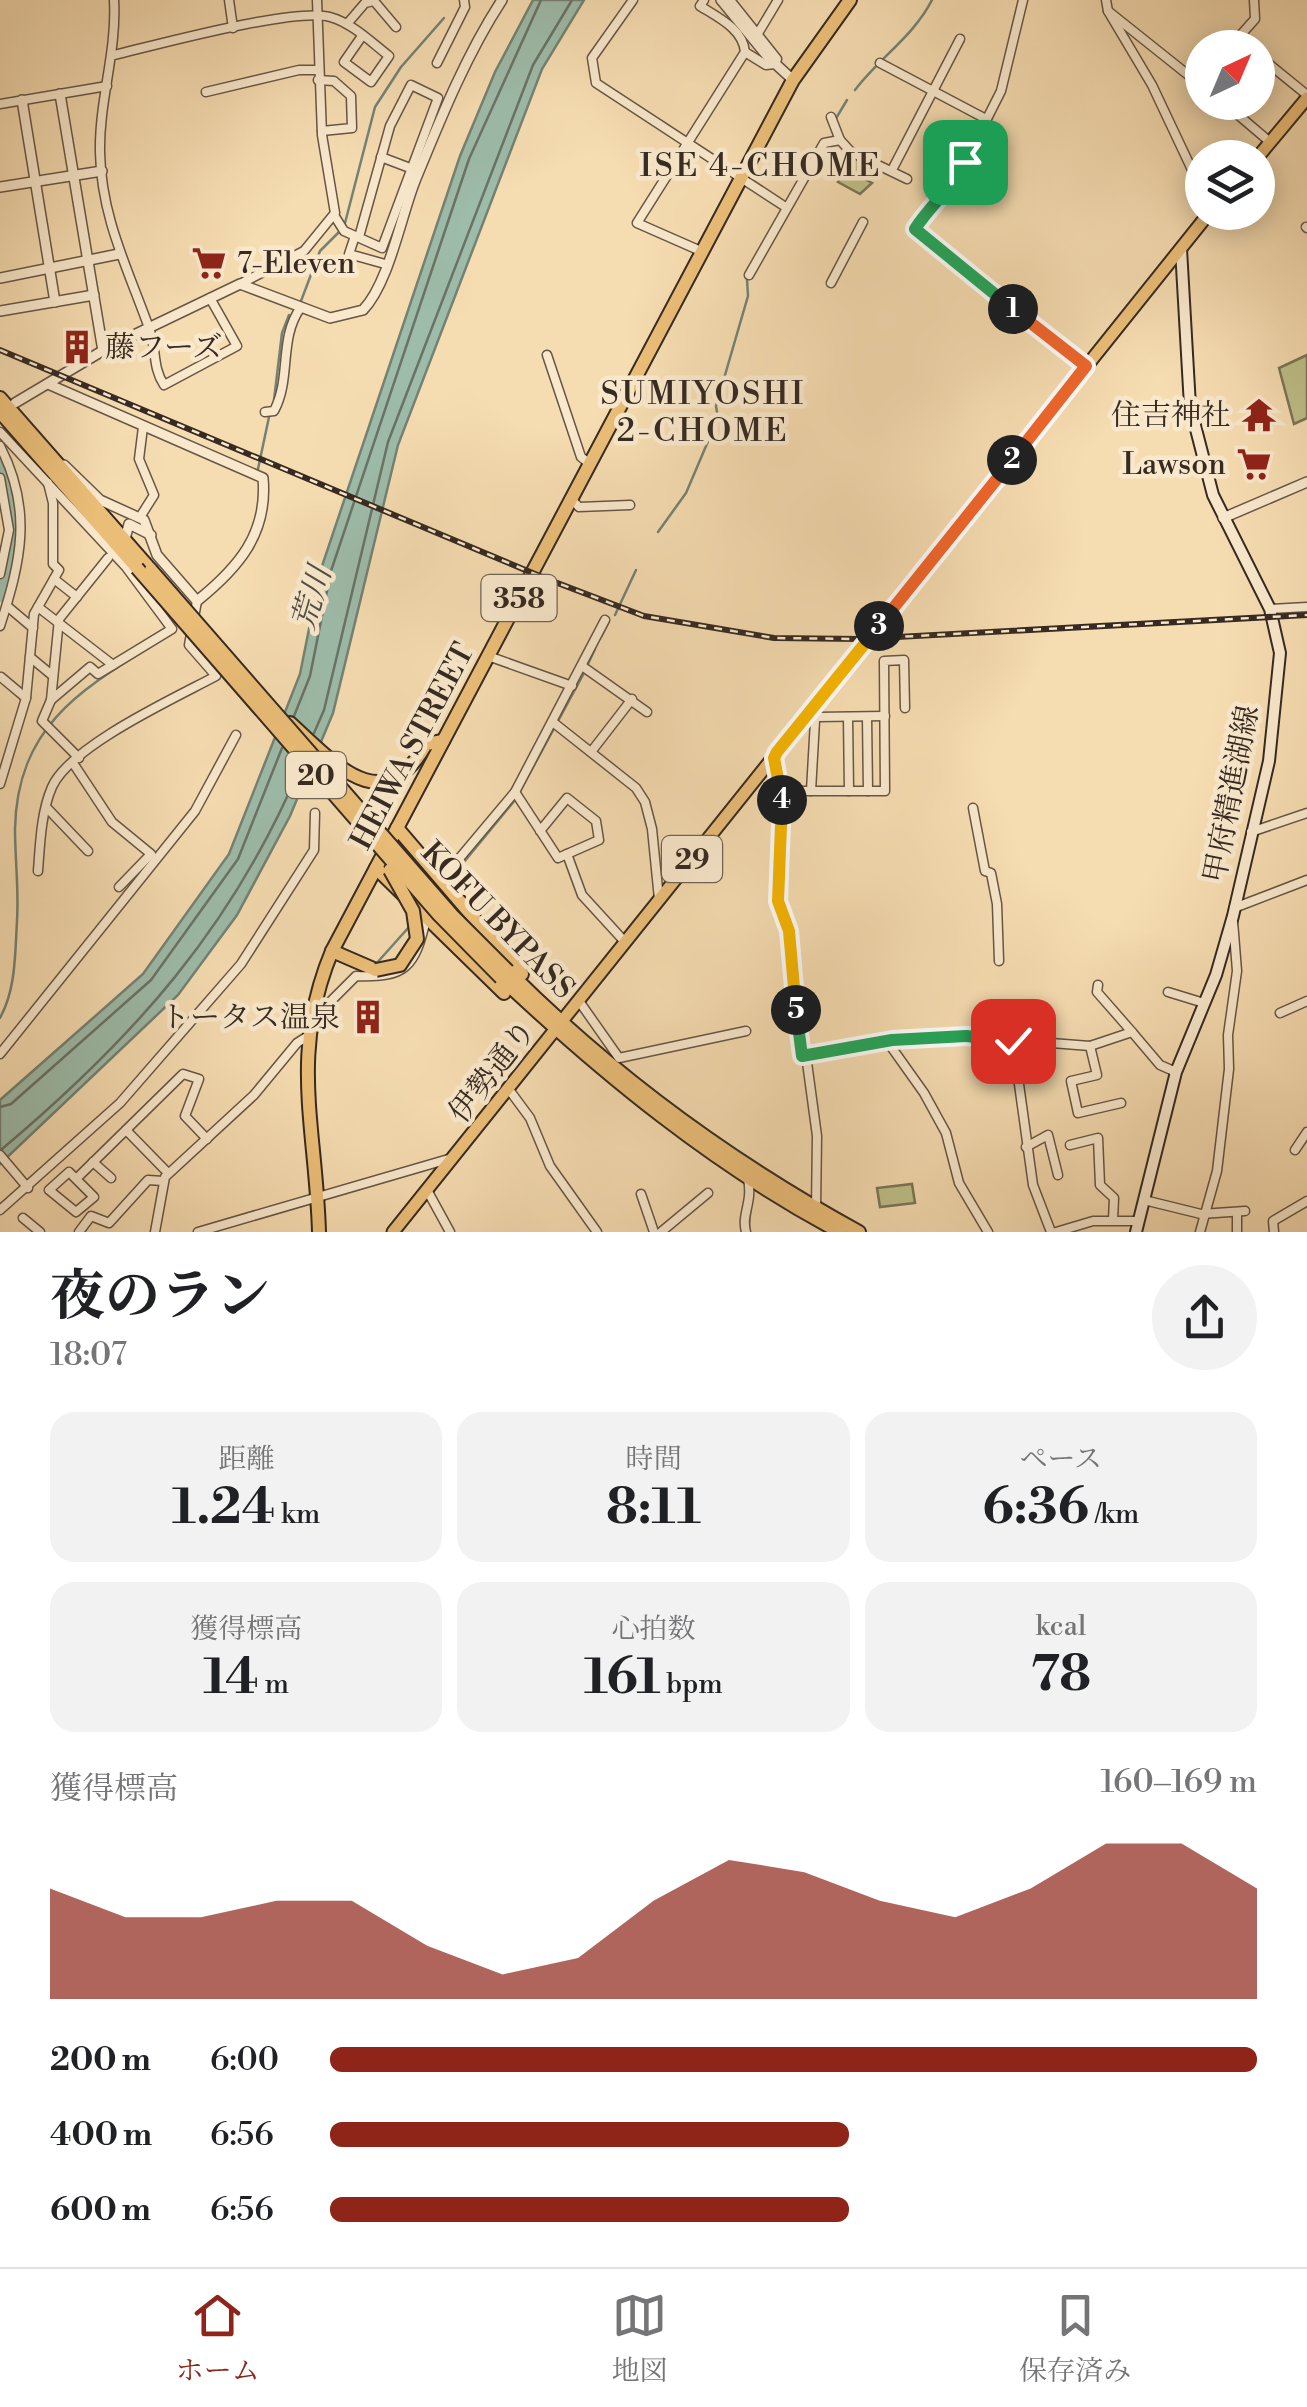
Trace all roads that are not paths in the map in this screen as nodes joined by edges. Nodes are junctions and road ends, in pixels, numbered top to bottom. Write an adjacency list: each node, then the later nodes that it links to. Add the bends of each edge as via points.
1 (114, 0): 25 (street)
2 (228, 0): 19 (street)
3 (317, 0): 16 (street)
4 (464, 0): 28 (street)
5 (502, 0): 67 (street, via 458,81)
6 (633, 0): 47 (street, via 596,50 593,76 610,96)
7 (704, 0): 24 (street, via 700,6 730,25)
8 (721, 0): 26 (street)
9 (730, 0): 21 (street)
10 (778, 0): 21 (street)
11 (850, 0): 32 (highway, HEIWA STREET / 358)
12 (1023, 0): 41 (street, via 1001,91)
13 (1106, 0): 15 (street)
14 (1254, 0): 20 (street, via 1255,19)
15 (1108, 10): 30 (street); 48 (street)
16 (316, 15): 17 (street); 19 (street); 31 (street)
17 (346, 24): 18 (street, via 364,3 374,2); 22 (street)
18 (396, 27)
19 (234, 28): 25 (street)
20 (1245, 30)
21 (756, 35): 26 (street, via 777,59)
22 (362, 36): 22 (street, via 344,62 371,82 389,56)
23 (960, 39): 34 (street)
24 (745, 52): 26 (street); 47 (street)
25 (114, 54): 33 (street)
26 (772, 61): 32 (street)
27 (880, 62): 34 (street)
28 (437, 63)
29 (1275, 71): 38 (street)
30 (1185, 72)
31 (318, 75): 35 (street, via 299,70); 43 (street); 43 (street, via 351,96 352,128)
32 (793, 80): 54 (highway, HEIWA STREET / 358)
33 (107, 86): 36 (street); 52 (street)
34 (932, 91): 41 (street); 51 (street)
35 (206, 92)
36 (60, 94): 37 (street); 53 (street)
37 (22, 100): 39 (street); 56 (street)
38 (1306, 101): 46 (main road)
39 (0, 104)
40 (831, 118): 44 (street)
41 (986, 119): 81 (street, via 953,186 915,229)
42 (1244, 120): 45 (street)
43 (322, 131): 60 (street)
44 (840, 140): 51 (street); 58 (street, via 824,143)
45 (1268, 140)
46 (1272, 140)
47 (687, 143): 54 (street); 64 (street, via 637,223)
48 (1185, 155)
49 (382, 158): 50 (street); 50 (street, via 411,84 438,98); 62 (street)
50 (410, 168): 62 (street, via 382,248)
51 (892, 170): 55 (street)
52 (102, 171): 53 (street); 65 (street)
53 (74, 176): 56 (street); 66 (street)
54 (741, 178): 58 (street); 64 (highway, HEIWA STREET / 358)
55 (907, 178)
56 (35, 182): 57 (street); 68 (street)
57 (0, 188)
58 (784, 206): 69 (street)
59 (863, 222): 71 (street)
60 (339, 223): 62 (street); 72 (street, via 304,251)
61 (1196, 230): 63 (main road, 29)
62 (357, 236): 67 (street, via 349,254)
63 (1181, 249): 81 (main road, 29); 98 (main road, 甲府精進湖線, via 1190,406)
64 (702, 252): 91 (highway, HEIWA STREET / 358)
65 (119, 254): 66 (street); 78 (street)
66 (88, 260): 68 (street); 73 (street)
67 (385, 264): 76 (street, via 369,304 358,313 330,318)
68 (49, 270): 70 (street); 75 (street)
69 (749, 275)
70 (0, 278)
71 (831, 282)
72 (240, 284): 74 (street); 76 (street)
73 (94, 296): 75 (street); 79 (street)
74 (210, 298): 78 (street); 78 (street, via 237,346 164,386 155,371)
75 (55, 302): 77 (street)
76 (301, 307): 86 (street, via 289,324 282,396)
77 (0, 311)
78 (149, 327): 79 (street)
79 (103, 350): 82 (street)
80 (547, 355): 91 (street)
81 (1086, 366): 126 (main road, 29)
82 (48, 384): 84 (street); 87 (street)
83 (0, 398): 90 (highway, KOFU BYPASS / 20)
84 (15, 403)
85 (0, 412): 102 (highway, KOFU BYPASS / 20)
86 (265, 412)
87 (144, 427): 97 (street, via 138,459 154,495); 106 (street, via 263,478 252,542 233,571)
88 (0, 432): 93 (street)
89 (0, 446): 107 (street, via 23,524)
90 (53, 458): 99 (street, via 100,500 144,520); 100 (highway, KOFU BYPASS / 20)
91 (590, 464): 95 (highway, HEIWA STREET / 358)
92 (0, 478): 103 (street, via 8,530)
93 (47, 478): 104 (street, via 53,564 60,570); 117 (street, via 172,629)
94 (1307, 482): 98 (street)
95 (571, 498): 96 (street, via 579,507); 115 (highway, HEIWA STREET / 358)
96 (630, 505)
97 (142, 514)
98 (1223, 518): 110 (main road, 甲府精進湖線)
99 (151, 535): 100 (street, via 129,524); 106 (street, via 166,568)
100 (124, 540): 102 (highway, KOFU BYPASS / 20)
101 (108, 558): 105 (street)
102 (144, 569): 121 (highway, KOFU BYPASS / 20, bridge); 141 (highway, KOFU BYPASS / 20, bridge)
103 (0, 574)
104 (54, 579): 105 (street); 109 (street)
105 (77, 597): 112 (street)
106 (197, 601): 139 (street, via 188,645 216,676)
107 (7, 606): 113 (street); 114 (street)
108 (1307, 607): 110 (street)
109 (38, 608): 112 (street); 114 (street)
110 (1270, 609): 153 (main road, 甲府精進湖線, via 1280,653 1275,714)
111 (605, 620): 118 (street)
112 (58, 623): 117 (street); 119 (street)
113 (0, 626)
114 (32, 628): 116 (street)
115 (488, 656): 122 (street); 136 (highway, HEIWA STREET / 358)
116 (30, 657): 119 (street); 125 (street)
117 (112, 665): 124 (street, via 98,674 90,666)
118 (582, 666): 122 (street); 123 (street)
119 (53, 676): 124 (street)
120 (0, 677): 125 (street)
121 (252, 686): 136 (highway, bridge, via 363,780 389,783 416,763 426,744); 167 (highway, KOFU BYPASS / 20, bridge)
122 (572, 686): 133 (street)
123 (632, 698): 128 (street); 137 (street)
124 (51, 700): 134 (street)
125 (24, 703): 134 (street); 140 (street)
126 (816, 704): 132 (street); 138 (main road, 伊勢通り / 29)
127 (885, 705): 127 (street, via 884,661 904,660 905,706); 130 (street)
128 (647, 712)
129 (867, 716): 130 (street); 131 (street); 145 (street)
130 (885, 716): 145 (street, via 885,791)
131 (848, 717): 132 (street); 144 (street)
132 (818, 718): 143 (street)
133 (554, 723): 137 (street); 146 (street)
134 (45, 724): 139 (street)
135 (236, 735): 183 (street, via 195,811)
136 (443, 741): 151 (highway, HEIWA STREET / 358)
137 (591, 752): 161 (street, via 646,802)
138 (774, 758): 142 (street); 161 (main road, 伊勢通り / 29)
139 (76, 760): 147 (street, via 58,776); 160 (street, via 112,822 151,854)
140 (0, 784)
141 (329, 790): 165 (highway, bridge, via 396,878 416,920 417,939 400,965 376,970); 167 (highway, KOFU BYPASS / 20, bridge)
142 (782, 791): 143 (street); 184 (street, via 778,901 789,931)
143 (811, 791): 144 (street)
144 (849, 791): 145 (street)
145 (868, 791)
146 (516, 792): 152 (street); 158 (street)
147 (47, 808): 154 (street); 157 (street)
148 (973, 808): 166 (street, via 997,904)
149 (316, 813): 202 (street, via 314,850 241,964 120,1103)
150 (1307, 813): 153 (street)
151 (397, 828): 156 (highway, HEIWA STREET / 358); 158 (highway)
152 (540, 831): 155 (street, via 558,858); 155 (street, via 567,798 596,820 599,840)
153 (1251, 832): 162 (main road, 甲府精進湖線)
154 (88, 851)
155 (566, 854): 164 (street, via 582,895)
156 (376, 868): 163 (highway); 165 (highway, HEIWA STREET / 358)
157 (38, 871)
158 (442, 880): 169 (highway, via 523,975)
159 (1307, 880): 162 (street)
160 (119, 888)
161 (659, 900): 164 (main road, 伊勢通り / 29)
162 (1234, 912): 173 (main road, 甲府精進湖線); 210 (street, via 1229,1069 1217,1171)
163 (426, 919): 174 (street, via 417,954 403,970 356,976 327,1006); 176 (highway, via 538,1024)
164 (625, 942): 171 (main road, 伊勢通り / 29)
165 (332, 951): 174 (highway, HEIWA STREET / 358)
166 (998, 960)
167 (504, 974): 169 (highway, KOFU BYPASS / 20); 176 (highway, KOFU BYPASS / 20)
168 (1098, 985): 178 (street)
169 (524, 987): 176 (highway, KOFU BYPASS / 20)
170 (1168, 992): 173 (street)
171 (579, 1001): 176 (main road, 伊勢通り / 29); 177 (street, via 619,1058)
172 (1307, 1001): 175 (street)
173 (1204, 1003): 185 (main road, 甲府精進湖線)
174 (314, 1006): 179 (highway, HEIWA STREET / 358)
175 (1280, 1013)
176 (556, 1026): 186 (main road, 伊勢通り / 29); 198 (highway, KOFU BYPASS / 20); 213 (highway, KOFU BYPASS / 20)
177 (746, 1031)
178 (1132, 1032): 182 (street); 185 (street, via 1160,1065)
179 (308, 1036): 190 (street); 206 (highway, HEIWA STREET / 358, via 305,1095)
180 (887, 1041): 181 (street, via 948,1035); 184 (street); 227 (street, via 946,1134 960,1182)
181 (1013, 1041): 182 (street); 192 (street)
182 (1090, 1046): 187 (street, via 1097,1076 1071,1082 1078,1113)
183 (0, 1054)
184 (806, 1054): 213 (street)
185 (1176, 1072): 207 (main road, 甲府精進湖線)
186 (510, 1091): 195 (main road, 伊勢通り / 29); 222 (street, via 550,1166)
187 (1121, 1104)
188 (126, 1130): 190 (street, via 189,1074 199,1079 185,1116); 196 (street); 199 (street)
189 (1307, 1132): 193 (street)
190 (207, 1138): 199 (street)
191 (1070, 1145): 212 (street, via 1098,1138 1100,1185 1114,1198)
192 (1026, 1148): 197 (street, via 1048,1135); 228 (street, via 1033,1186)
193 (1295, 1150)
194 (0, 1154): 202 (street)
195 (456, 1157): 203 (main road, 伊勢通り / 29); 206 (street)
196 (94, 1162): 200 (street); 201 (street)
197 (1058, 1175)
198 (748, 1176): 213 (highway, KOFU BYPASS / 20); 224 (street)
199 (166, 1177): 216 (street, via 148,1180 109,1223 90,1216); 217 (street)
200 (110, 1178)
201 (76, 1179): 201 (street, via 68,1172 49,1190 76,1212 94,1197)
202 (28, 1188): 209 (street)
203 (427, 1190): 220 (main road, 伊勢通り / 29); 221 (street)
204 (708, 1193): 223 (street)
205 (641, 1194): 223 (street)
206 (318, 1197): 218 (street); 219 (highway, HEIWA STREET / 358)
207 (1144, 1200): 210 (street); 214 (main road, 甲府精進湖線)
208 (1307, 1201): 231 (street, via 1273,1221)
209 (0, 1210)
210 (1202, 1214): 229 (street); 230 (street, via 1241,1211)
211 (23, 1218): 215 (street)
212 (1113, 1220): 214 (street); 228 (street)
213 (829, 1222): 225 (highway, KOFU BYPASS / 20); 226 (highway)
214 (1138, 1226)
215 (40, 1232)
216 (78, 1232)
217 (155, 1232)
218 (198, 1232)
219 (320, 1232)
220 (393, 1232)
221 (450, 1232)
222 (597, 1232)
223 (658, 1232)
224 (746, 1232)
225 (860, 1232)
226 (874, 1232)
227 (988, 1232)
228 (1054, 1232)
229 (1200, 1232)
230 (1237, 1232)
231 (1274, 1232)

